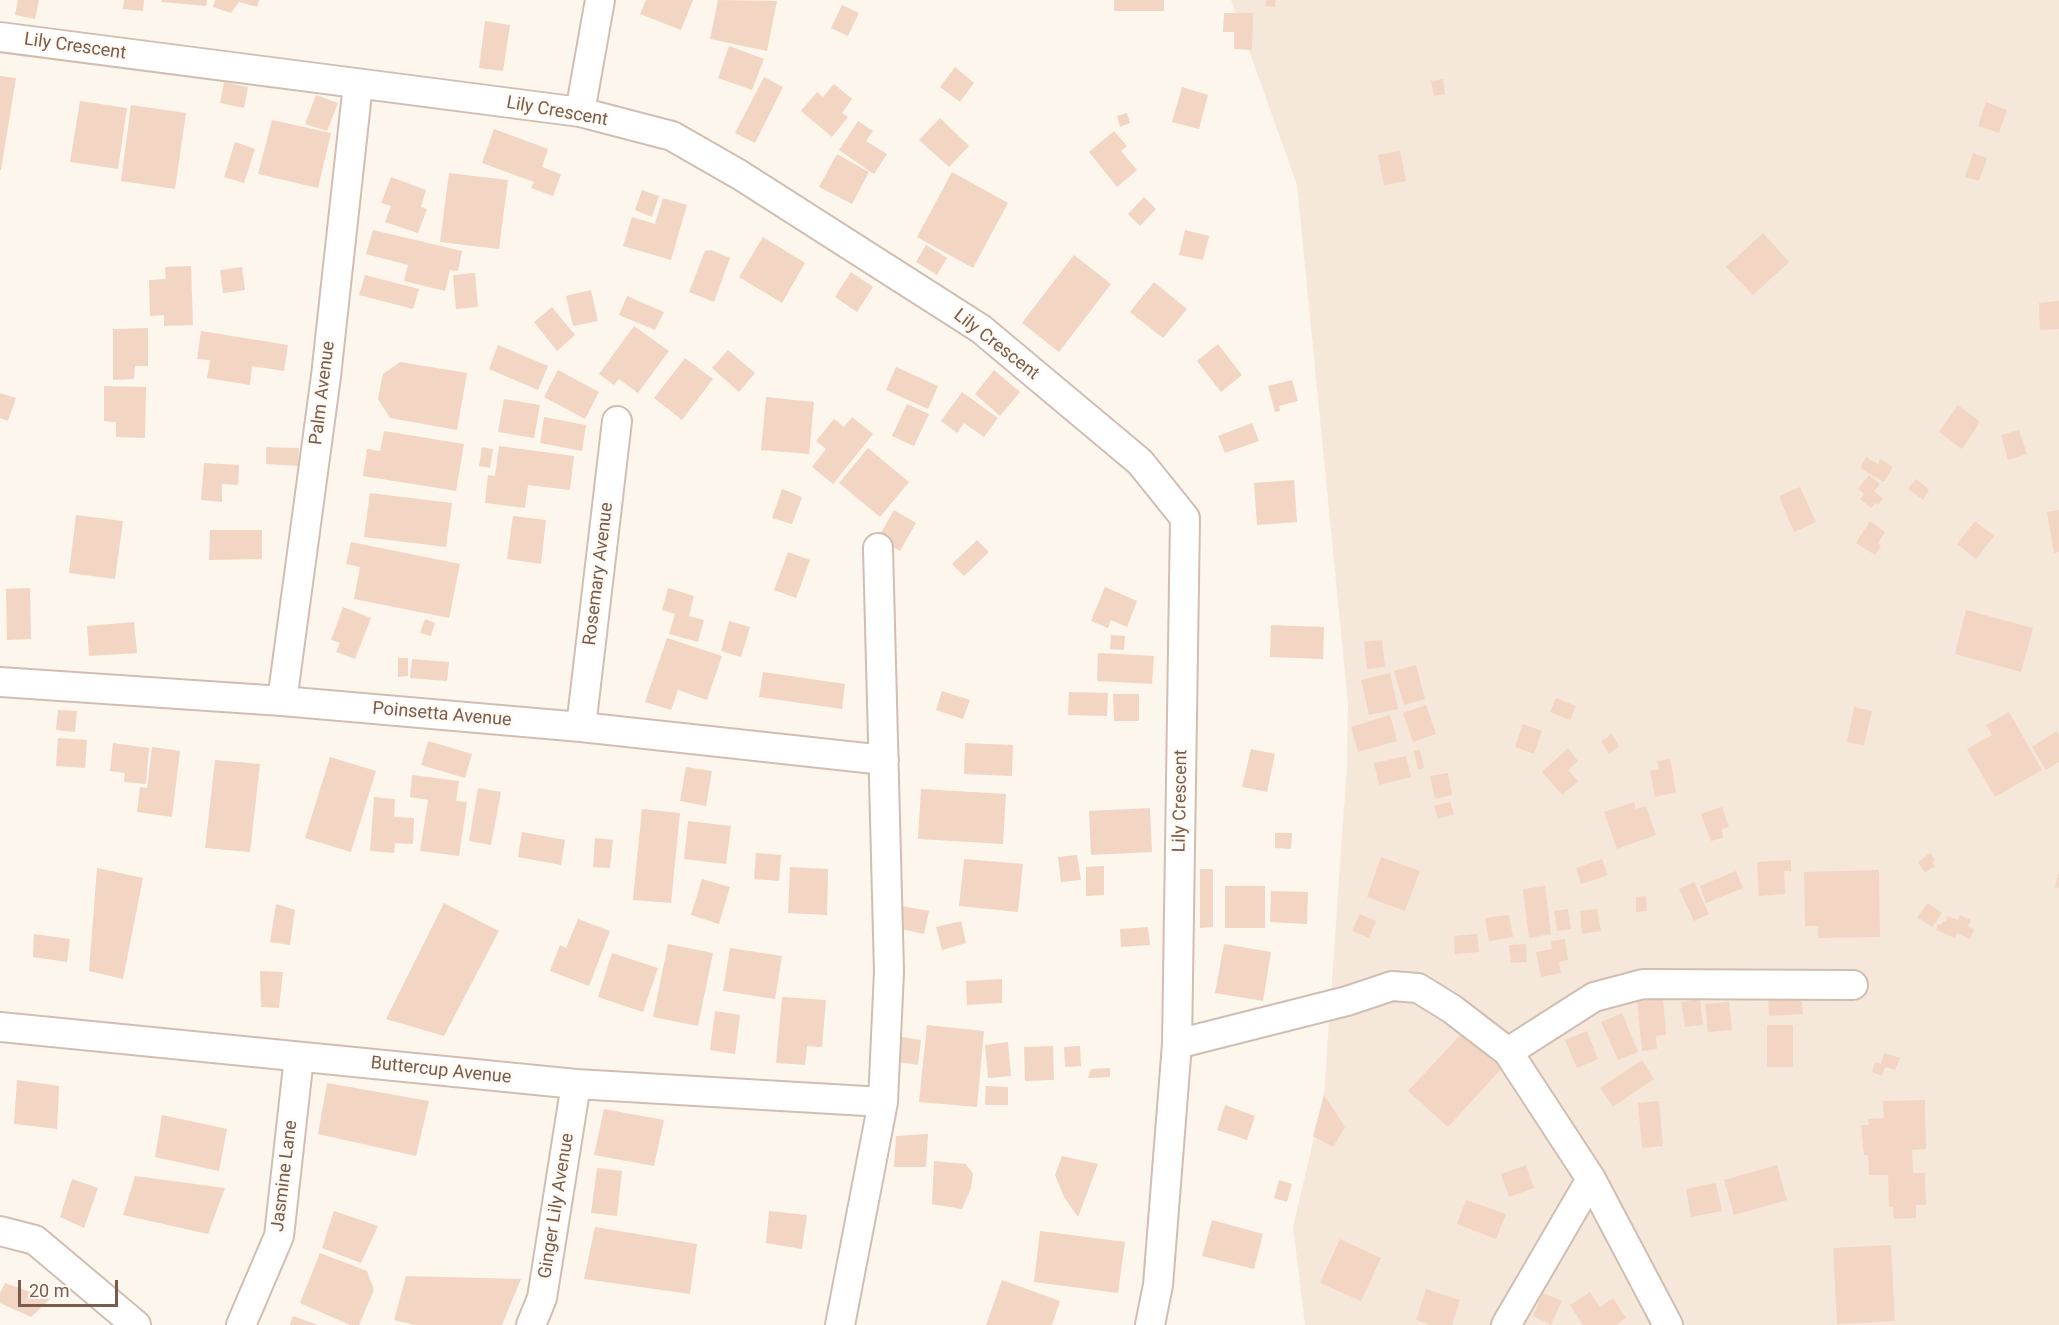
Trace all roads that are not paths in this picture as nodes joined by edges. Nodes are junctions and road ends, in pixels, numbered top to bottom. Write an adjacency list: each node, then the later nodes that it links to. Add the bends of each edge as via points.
1 (600, 0): 4 (street)
2 (0, 37): 3 (street, Lily Crescent)
3 (358, 84): 4 (street, Lily Crescent); 8 (street, Palm Avenue, via 326,376)
4 (580, 112): 13 (street, Lily Crescent, via 672,136 981,329 1140,462 1185,518)
5 (617, 421): 9 (street, Rosemary Avenue)
6 (878, 548): 10 (street)
7 (0, 682): 8 (street, Poinsetta Avenue)
8 (282, 701): 9 (street, Poinsetta Avenue)
9 (580, 727): 10 (street, Poinsetta Avenue)
10 (884, 760): 17 (street, via 889,972)
11 (1853, 985): 14 (street, via 1643,984 1594,997)
12 (0, 1027): 15 (street, Buttercup Avenue)
13 (1178, 1044): 14 (street, via 1392,986 1418,988); 24 (street, Lily Crescent, via 1158,1285)
14 (1508, 1052): 18 (street)
15 (299, 1057): 16 (street, Buttercup Avenue); 21 (street, Jasmine Lane, via 279,1236)
16 (576, 1084): 17 (street, Buttercup Avenue); 22 (street, Ginger Lily Avenue, via 542,1298)
17 (883, 1102): 23 (street)
18 (1592, 1179): 25 (street); 26 (street)
19 (0, 1231): 20 (street, via 35,1240)
20 (136, 1325)
21 (241, 1325)
22 (531, 1325)
23 (840, 1325)
24 (1150, 1325)
25 (1506, 1325)
26 (1668, 1325)

